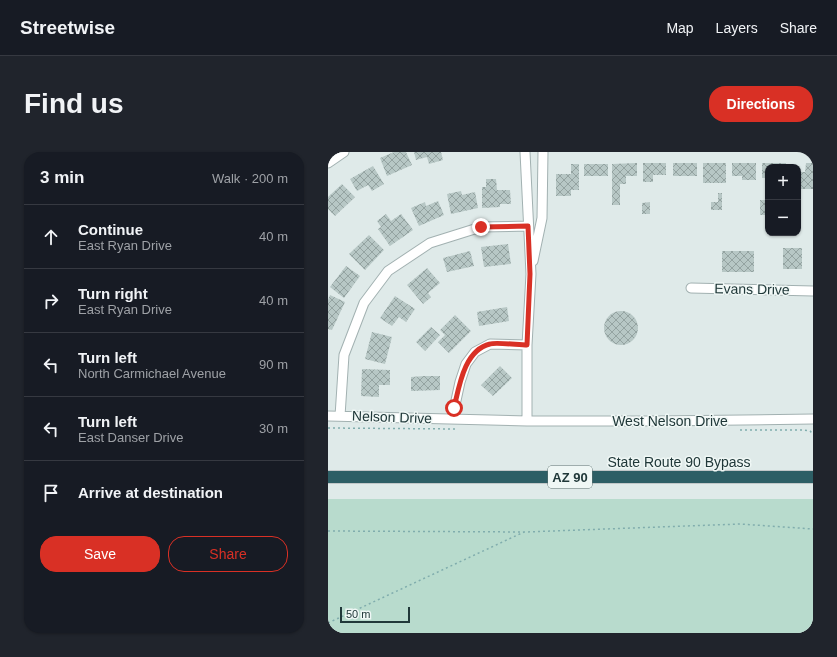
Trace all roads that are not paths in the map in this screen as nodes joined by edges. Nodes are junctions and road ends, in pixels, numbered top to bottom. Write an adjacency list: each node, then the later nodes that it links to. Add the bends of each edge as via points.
1 (344, 152): 4 (street)
2 (526, 152): 5 (street)
3 (543, 152): 6 (street, via 542,218)
4 (328, 163)
5 (528, 226): 6 (street); 11 (street, via 481,227 430,243 388,271 364,303 344,355)
6 (530, 274): 9 (street)
7 (690, 288): 8 (street, Evans Drive)
8 (813, 291)
9 (527, 345): 12 (street, via 490,344 475,352 466,364); 14 (street)
10 (328, 416): 11 (street, Nelson Drive)
11 (340, 416): 12 (street, Nelson Drive)
12 (452, 419): 14 (street, Nelson Drive)
13 (813, 419): 14 (street, West Nelson Drive)
14 (527, 421)
15 (328, 477): 16 (highway, State Route 90 Bypass / AZ 90)
16 (813, 477)

